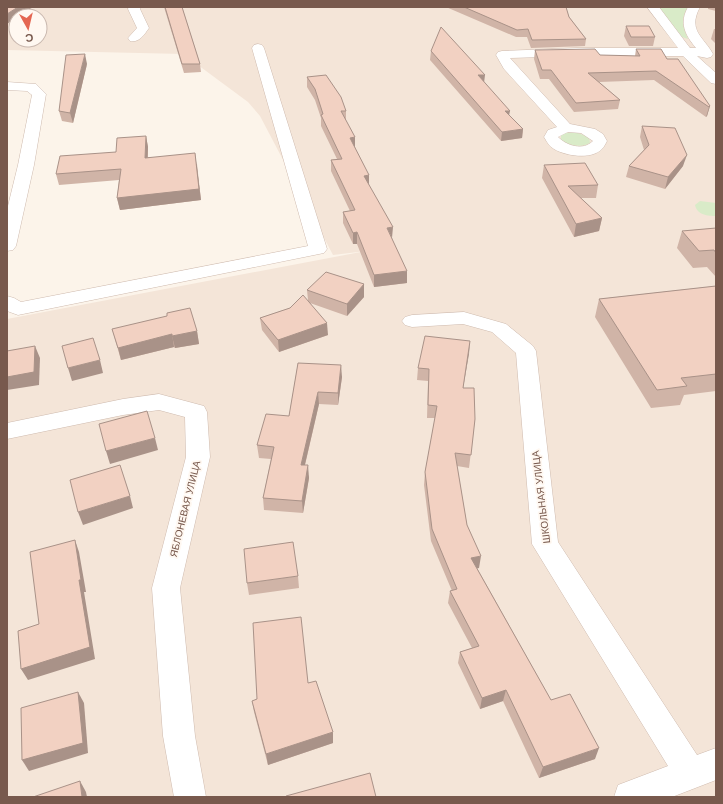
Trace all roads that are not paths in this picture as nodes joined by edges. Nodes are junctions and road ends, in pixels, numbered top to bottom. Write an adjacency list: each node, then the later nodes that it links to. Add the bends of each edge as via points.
1 (135, 7): 4 (street, via 143,28)
2 (653, 7): 6 (street)
3 (694, 7): 7 (street, via 688,18 689,29)
4 (134, 38)
5 (258, 48): 13 (street, via 318,249 18,309)
6 (687, 52): 7 (street); 9 (street); 11 (street, via 502,55)
7 (706, 52): 8 (street)
8 (716, 64)
9 (716, 80)
10 (7, 86): 12 (street, via 31,87 39,94)
11 (566, 128)
12 (7, 246)
13 (7, 302)
14 (412, 321): 16 (street, ШКОЛЬНАЯ УЛИЦА, via 464,318 499,328 526,351 545,544)
15 (7, 431): 17 (street, ЯБЛОНЕВАЯ УЛИЦА, via 159,402 196,412 198,457 166,588 179,736)
16 (704, 769): 18 (street)
17 (190, 797)
18 (630, 797)

